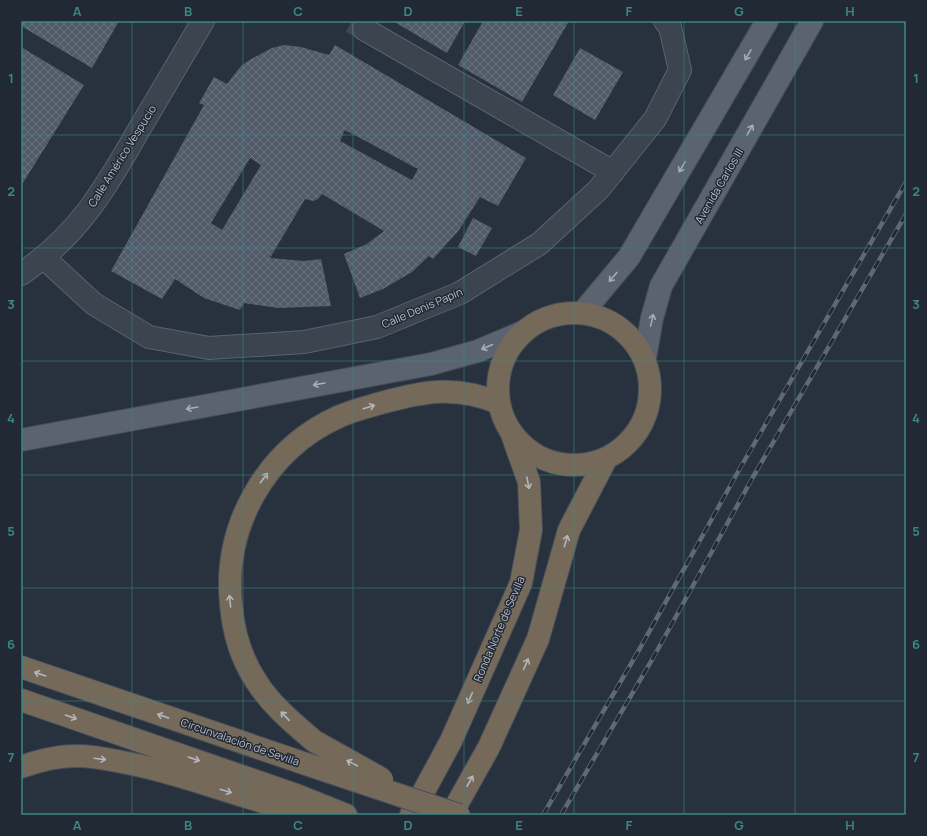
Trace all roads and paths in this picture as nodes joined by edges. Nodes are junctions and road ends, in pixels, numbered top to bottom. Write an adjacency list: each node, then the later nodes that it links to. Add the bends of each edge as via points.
1 (203, 21): 7 (street, Calle Américo Vespucio, via 103,191 79,224)
2 (665, 21): 6 (street, Calle Denis Papin, via 670,27 680,70 655,119)
3 (767, 21): 9 (main road, one-way to 9, via 629,257)
4 (812, 21): 11 (main road, Avenida Carlos III, one-way to 4, via 652,318 662,286)
5 (355, 24): 6 (street)
6 (613, 172): 7 (street, Calle Denis Papin, via 598,190 539,244 460,293 377,326 304,342 209,348 149,337 94,304)
7 (44, 258): 8 (street, Calle Américo Vespucio)
8 (21, 274)
9 (583, 312): 10 (highway, Ronda Norte de Sevilla, via 561,313 541,320); 11 (highway, Ronda Norte de Sevilla, via 609,320 630,336)
10 (523, 332): 12 (highway, Ronda Norte de Sevilla, via 507,352 498,376); 14 (main road, one-way to 14, via 478,351 431,364)
11 (645, 358): 17 (highway, Ronda Norte de Sevilla, via 651,381 650,405 641,427 626,446)
12 (499, 402): 15 (highway, Ronda Norte de Sevilla); 22 (highway, one-way to 12, bridge, via 314,741 288,720 255,680 235,630 229,591 232,552 240,522 253,493 282,456 306,436 338,417 406,396 440,391 470,392)
13 (21, 428): 14 (street)
14 (84, 429): 16 (main road)
15 (511, 432): 17 (highway, Ronda Norte de Sevilla, via 530,451 554,463 580,465); 25 (highway, Ronda Norte de Sevilla, one-way to 25, via 530,482 531,530 521,583 451,741)
16 (21, 440)
17 (606, 458): 22 (highway, one-way to 17, via 489,747 538,639 569,530)
18 (21, 667): 22 (highway, Circunvalación de Sevilla, one-way to 18, bridge)
19 (21, 700): 21 (highway, one-way to 21)
20 (21, 767): 21 (highway, one-way to 21, via 52,758 75,756 115,761)
21 (293, 802): 23 (highway); 24 (highway)
22 (444, 811): 26 (highway, Circunvalación de Sevilla, bridge)
23 (312, 815)
24 (346, 815)
25 (411, 815)
26 (459, 815)

